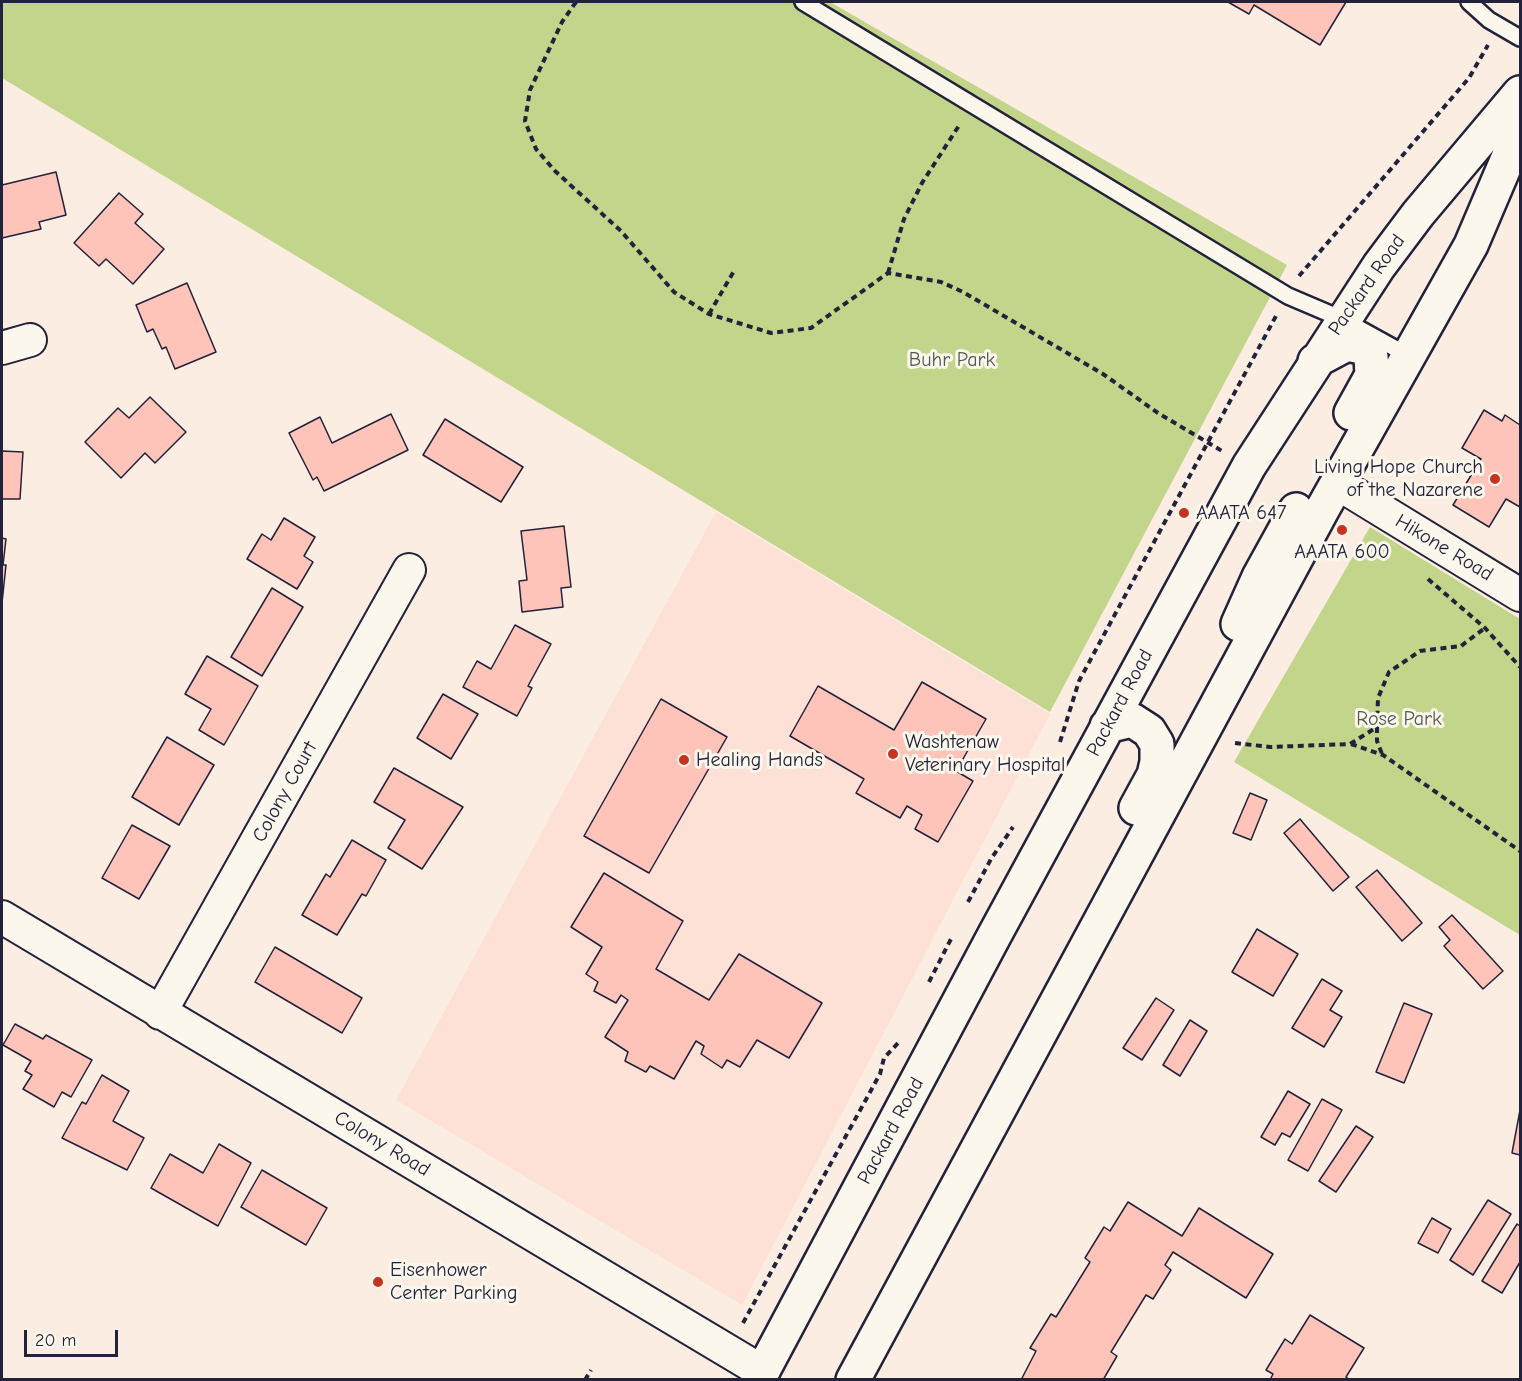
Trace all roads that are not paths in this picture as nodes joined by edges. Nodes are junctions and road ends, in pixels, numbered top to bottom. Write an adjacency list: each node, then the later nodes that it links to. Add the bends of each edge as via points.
1 (803, 2): 6 (lane, via 1288,296)
2 (1469, 2): 3 (lane, via 1489,20)
3 (1521, 38)
4 (1521, 93): 6 (main road, Packard Road, via 1418,214)
5 (1521, 130): 7 (main road, via 1471,245)
6 (1342, 319): 7 (lane); 8 (main road, Packard Road)
7 (1408, 356): 9 (main road)
8 (1315, 361): 12 (main road, via 1347,344 1358,345 1371,356 1372,375 1259,577 1239,620); 13 (main road, Packard Road, via 1249,466)
9 (1337, 483): 11 (street, Hikone Road); 12 (main road)
10 (409, 570): 16 (street, Colony Court)
11 (1521, 594)
12 (1222, 694): 15 (main road)
13 (1107, 726): 15 (main road, via 1124,720 1142,726 1157,744 1157,762 1154,775 1075,921); 17 (main road, Packard Road)
14 (2, 917): 16 (street, Colony Road)
15 (1052, 1011): 18 (main road)
16 (160, 1013): 17 (street, Colony Road)
17 (760, 1376)
18 (853, 1380)

